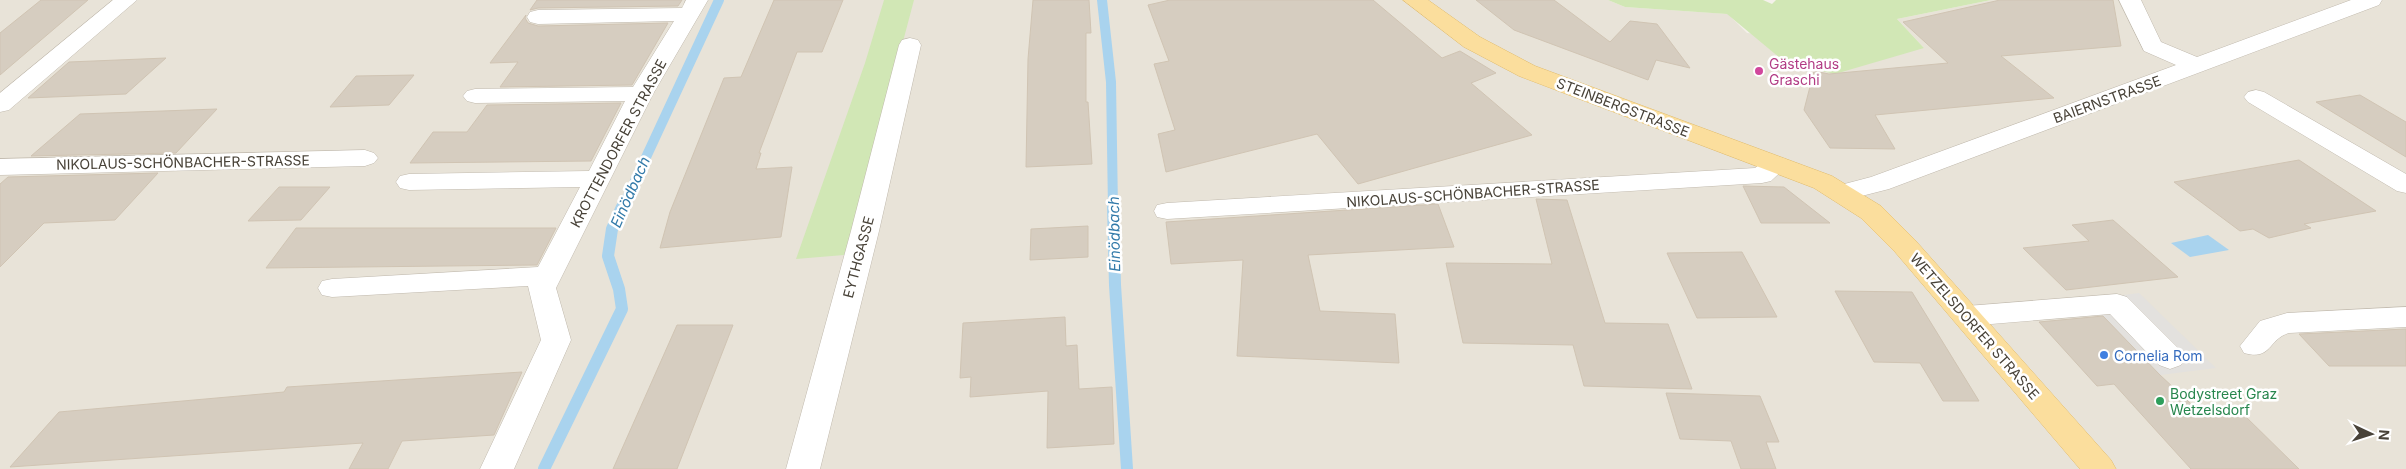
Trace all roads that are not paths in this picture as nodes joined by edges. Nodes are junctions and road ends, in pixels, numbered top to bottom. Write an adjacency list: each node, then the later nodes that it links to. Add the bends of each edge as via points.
1 (126, 0): 12 (street)
2 (1414, 0): 14 (main road, STEINBERGSTRASSE, via 1472,42 1527,71)
3 (2130, 0): 8 (street, via 2152,46)
4 (2371, 0): 8 (street, BAIERNSTRASSE)
5 (692, 7): 6 (street); 9 (street, KROTTENDORFER STRASSE)
6 (538, 17)
7 (910, 45): 28 (street, EYTHGASSE)
8 (2197, 65): 19 (street, BAIERNSTRASSE, via 1880,183)
9 (641, 94): 10 (street); 16 (street, KROTTENDORFER STRASSE)
10 (475, 96)
11 (2256, 96): 18 (street)
12 (0, 105)
13 (365, 158): 15 (street, NIKOLAUS-SCHÖNBACHER-STRASSE)
14 (1776, 164): 19 (main road, STEINBERGSTRASSE); 20 (street, NIKOLAUS-SCHÖNBACHER-STRASSE, via 1762,175)
15 (0, 167)
16 (598, 179): 17 (street); 21 (street, KROTTENDORFER STRASSE)
17 (408, 182)
18 (2406, 185)
19 (1842, 193): 23 (main road, WETZELSDORFER STRASSE, via 1871,212)
20 (1167, 212)
21 (545, 282): 22 (street); 27 (street, via 556,340)
22 (332, 288)
23 (1967, 316): 26 (street, via 2117,304); 29 (main road, WETZELSDORFER STRASSE)
24 (2406, 317): 25 (street, via 2287,322 2271,328)
25 (2255, 346)
26 (2170, 358)
27 (497, 469)
28 (803, 469)
29 (2099, 469)

